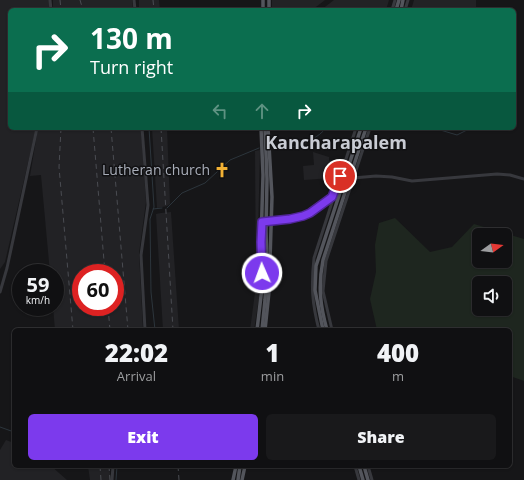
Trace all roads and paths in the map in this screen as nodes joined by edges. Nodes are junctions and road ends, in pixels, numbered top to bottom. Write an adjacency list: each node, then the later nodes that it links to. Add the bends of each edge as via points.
1 (37, 130): 15 (street)
2 (142, 130): 16 (street, via 148,205 141,255)
3 (261, 130): 14 (main road)
4 (265, 130): 14 (main road)
5 (268, 130): 14 (main road, via 271,188)
6 (355, 130): 10 (street)
7 (360, 130): 10 (main road)
8 (365, 130): 11 (main road)
9 (369, 130): 11 (street)
10 (343, 176): 11 (street); 13 (street); 20 (main road, via 318,259 315,290)
11 (351, 178): 12 (street, via 381,176 412,181 498,174); 21 (main road, via 323,260 320,299); 22 (street, via 325,272 323,291)
12 (524, 179)
13 (333, 197): 14 (street, via 307,215); 19 (street, via 313,265 313,308)
14 (267, 222): 17 (main road, via 261,242 263,278); 18 (main road, via 269,292)
15 (0, 292)
16 (145, 328)
17 (258, 328)
18 (263, 328)
19 (318, 328)
20 (323, 328)
21 (327, 328)
22 (332, 328)
23 (113, 468): 31 (street)
24 (236, 468): 32 (main road)
25 (240, 468): 33 (main road)
26 (244, 468): 34 (main road)
27 (356, 468): 35 (street)
28 (360, 468): 36 (main road)
29 (365, 468): 37 (main road)
30 (369, 468): 38 (street)
31 (112, 480)
32 (233, 480)
33 (238, 480)
34 (242, 480)
35 (359, 480)
36 (363, 480)
37 (368, 480)
38 (372, 480)

